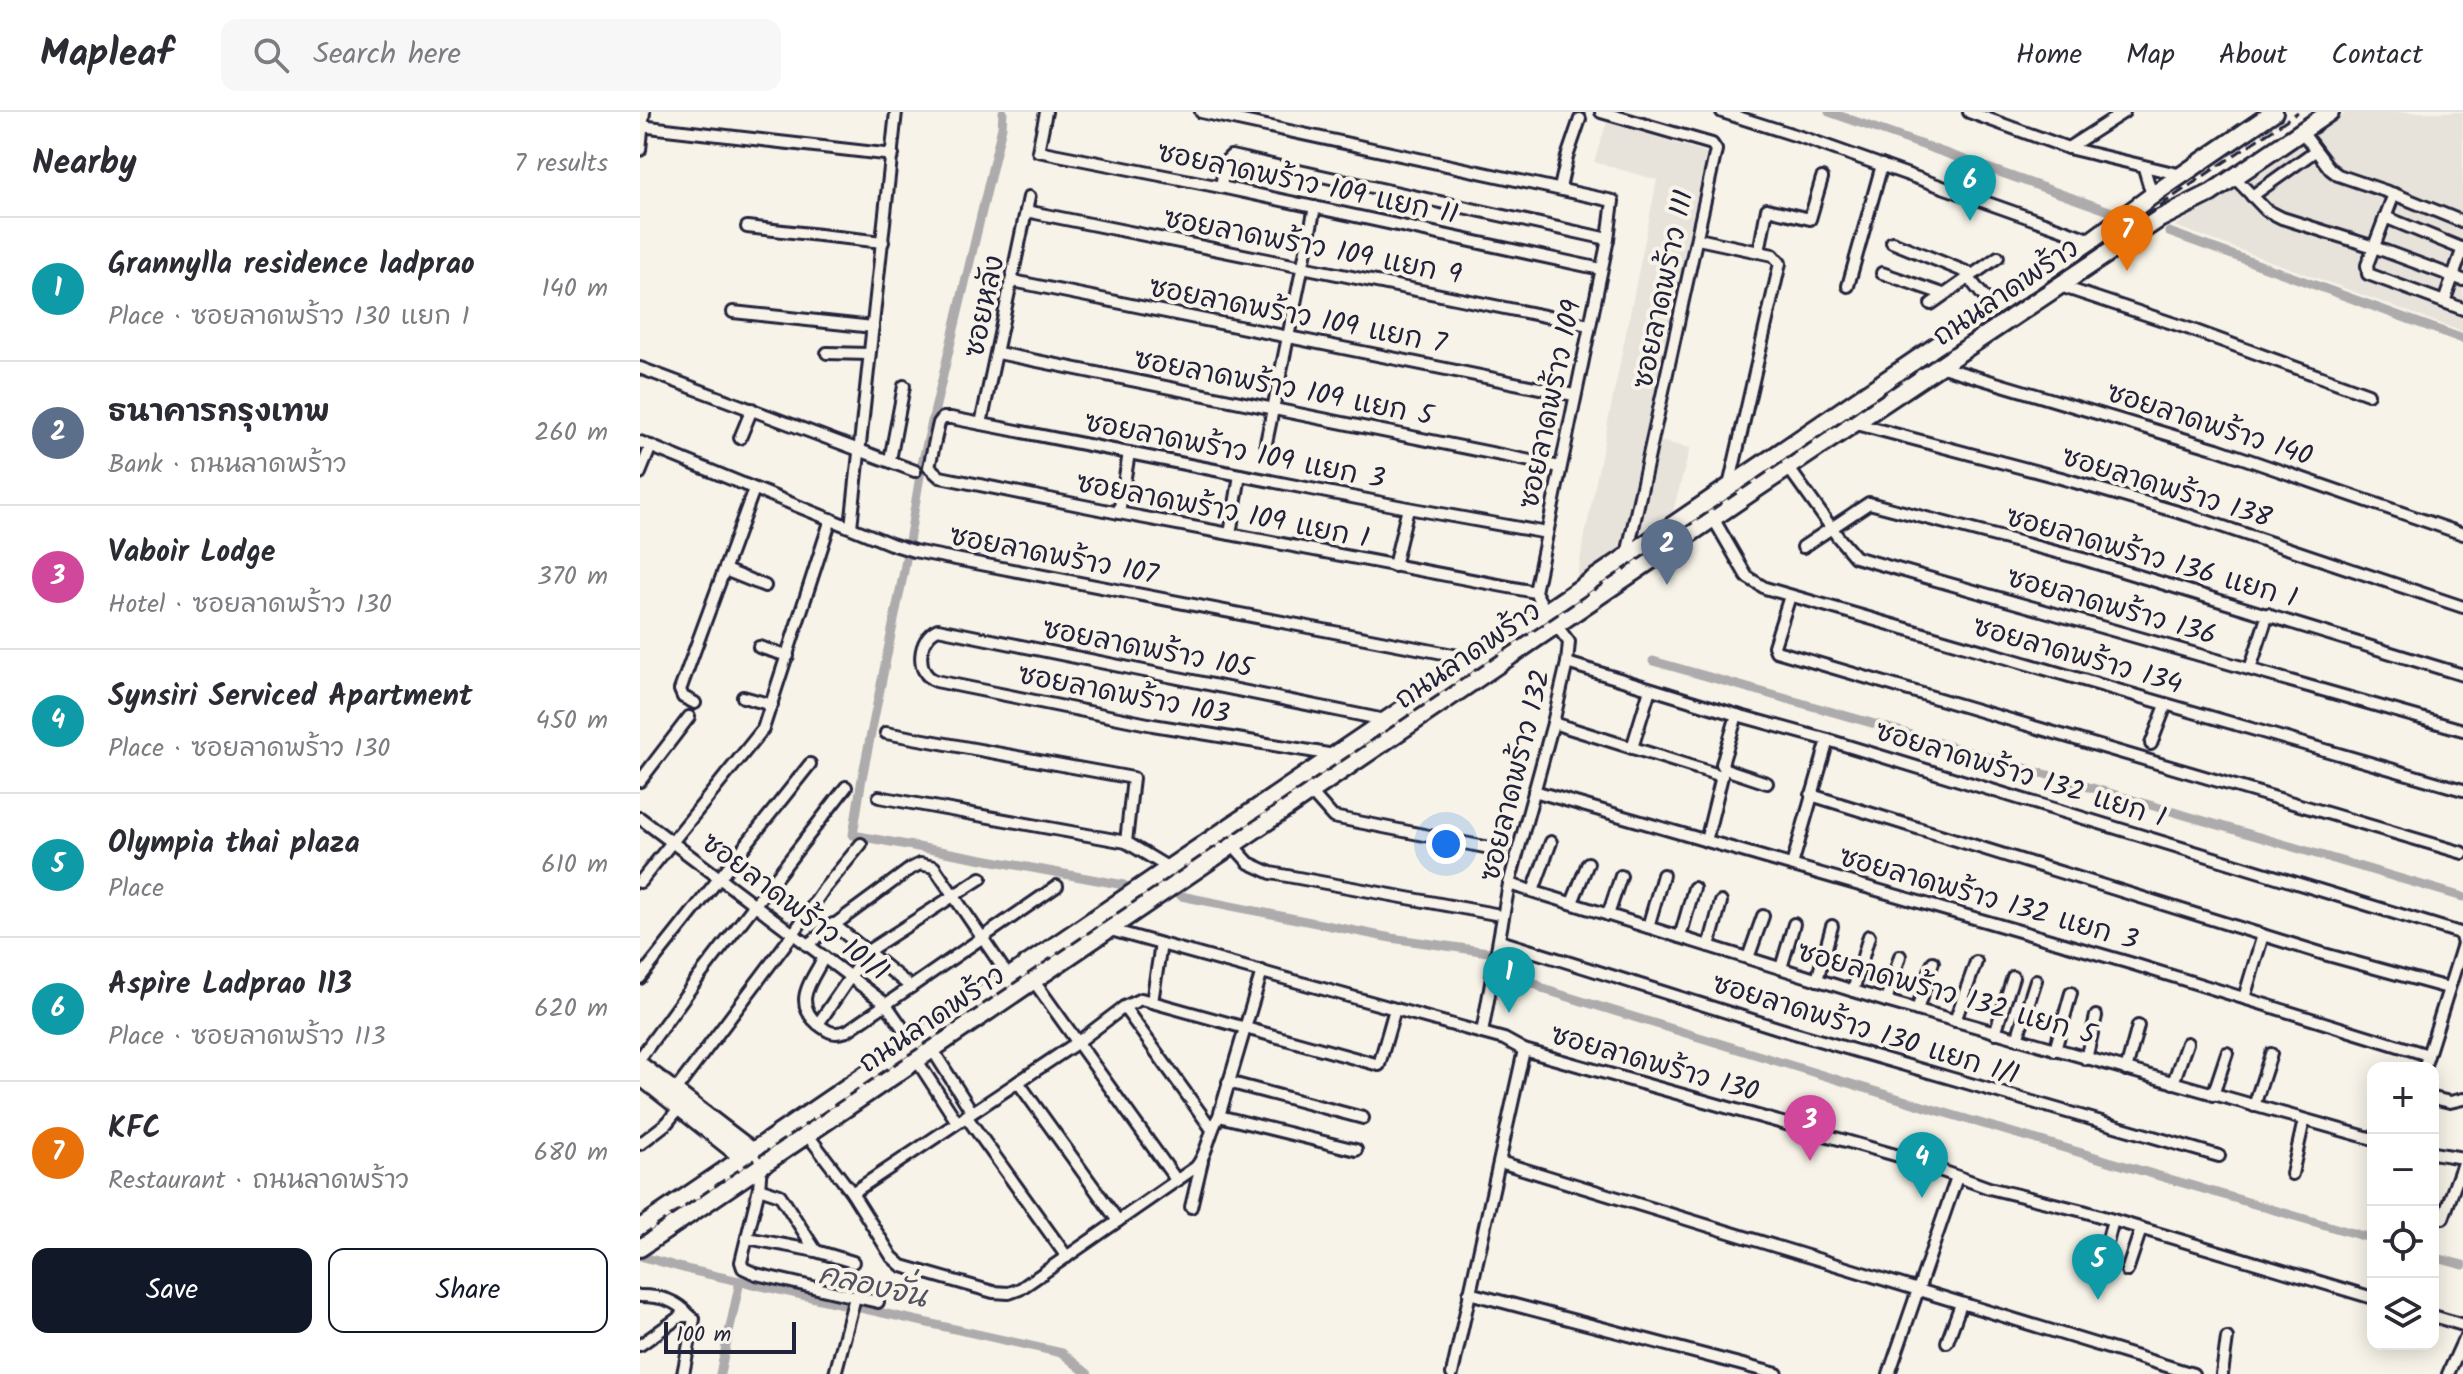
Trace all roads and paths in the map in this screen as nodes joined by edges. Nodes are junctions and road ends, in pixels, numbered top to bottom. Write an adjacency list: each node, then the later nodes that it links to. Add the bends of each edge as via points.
1 (644, 112): 13 (street)
2 (896, 112): 17 (street)
3 (1201, 112): 24 (street)
4 (1601, 112): 37 (street, ซอยลาดพร้าว 111, via 1715,147)
5 (1722, 112): 18 (street)
6 (1969, 112): 14 (street)
7 (2124, 112): 14 (street)
8 (2313, 112): 12 (main road)
9 (2330, 112): 12 (main road, ถนนลาดพร้าว)
10 (1046, 115): 23 (street, ซอยลาดพร้าว 109 แยก 11, via 1038,151)
11 (1580, 119): 24 (street)
12 (2286, 121): 16 (street); 20 (main road, ถนนลาดพร้าว); 22 (main road, ถนนลาดพร้าว); 32 (main road); 35 (main road)
13 (641, 126): 15 (street); 17 (street)
14 (2068, 148): 19 (street)
15 (640, 150)
16 (2315, 151): 25 (street, via 2338,175); 27 (street)
17 (893, 155): 38 (street)
18 (1882, 165): 35 (street); 50 (street)
19 (2144, 168): 20 (street); 26 (street)
20 (2182, 175): 26 (main road, ถนนลาดพร้าว)
21 (1822, 178): 42 (street, via 1810,219 1767,209)
22 (2235, 178): 27 (street); 32 (main road, ถนนลาดพร้าว)
23 (1221, 187): 29 (street, ซอยลาดพร้าว 109 แยก 11); 36 (street, via 1231,156)
24 (1560, 188): 36 (street, ซอยลาดพร้าว 109, via 1614,203)
25 (2394, 194): 31 (street); 33 (street)
26 (2152, 195): 35 (main road, ถนนลาดพร้าว)
27 (2252, 196): 40 (street, via 2282,218)
28 (1029, 197): 30 (street, ซอยหลัง)
29 (1315, 207): 44 (street); 45 (street, ซอยลาดพร้าว 109 แยก 11)
30 (1026, 211): 44 (street, ซอยลาดพร้าว 109 แยก 9); 49 (street, ซอยหลัง)
31 (2385, 217): 40 (street); 41 (street)
32 (2159, 219): 51 (main road, ถนนลาดพร้าว)
33 (2463, 222)
34 (747, 227): 38 (street)
35 (2099, 235): 55 (main road, ถนนลาดพร้าว)
36 (1608, 239): 45 (street, ซอยลาดพร้าว 109)
37 (1698, 239): 42 (street); 97 (street, ซอยลาดพร้าว 111)
38 (883, 242): 59 (street)
39 (1892, 242): 47 (street)
40 (2374, 247): 48 (street); 53 (street, via 2368,274)
41 (2463, 248): 48 (street)
42 (1759, 252): 85 (street, via 1780,263)
43 (1998, 257): 47 (street)
44 (1303, 267): 58 (street, ซอยลาดพร้าว 109 แยก 9); 60 (street)
45 (1601, 269): 58 (street, ซอยลาดพร้าว 109)
46 (1882, 273): 52 (street)
47 (1969, 276): 52 (street); 55 (street)
48 (2458, 278): 53 (street)
49 (1013, 281): 60 (street, ซอยลาดพร้าว 109 แยก 7); 62 (street, ซอยหลัง)
50 (1848, 286)
51 (2060, 286): 64 (main road, ถนนลาดพร้าว); 67 (street)
52 (1943, 294): 54 (street)
53 (2444, 302): 56 (street)
54 (1931, 304)
55 (1993, 308): 85 (main road, ถนนลาดพร้าว)
56 (2463, 309)
57 (733, 312): 59 (street)
58 (1589, 325): 68 (street, ซอยลาดพร้าว 109)
59 (873, 327): 63 (street)
60 (1289, 337): 68 (street, ซอยลาดพร้าว 109 แยก 7); 70 (street)
61 (827, 353): 63 (street)
62 (998, 353): 70 (street, ซอยลาดพร้าว 109 แยก 5); 72 (street, ซอยหลัง)
63 (869, 354): 77 (street)
64 (1939, 366): 71 (main road, ถนนลาดพร้าว); 95 (street, ซอยลาดพร้าว 140, via 2217,449)
65 (640, 368): 69 (street)
66 (904, 386): 79 (street)
67 (2368, 394)
68 (1574, 395): 80 (street, ซอยลาดพร้าว 109)
69 (752, 409): 73 (street); 77 (street)
70 (1272, 409): 74 (street); 80 (street, ซอยลาดพร้าว 109 แยก 5)
71 (1853, 423): 81 (main road, ถนนลาดพร้าว); 103 (street, ซอยลาดพร้าว 138, via 2188,515)
72 (981, 424): 76 (street, ซอยลาดพร้าว 109 แยก 3, via 943,418); 78 (street, ซอยลาดพร้าว 109 แยก 3)
73 (740, 438)
74 (1266, 443)
75 (645, 444): 83 (street); 86 (street, ซอยลาดพร้าว 107)
76 (933, 444): 88 (street, ซอยลาดพร้าว 109 แยก 1, via 929,467 940,477)
77 (859, 448): 79 (street); 91 (street)
78 (1129, 453): 84 (street, ซอยลาดพร้าว 109 แยก 3); 88 (street)
79 (890, 460): 82 (street)
80 (1560, 467): 93 (street, ซอยลาดพร้าว 109)
81 (1788, 467): 89 (main road, ถนนลาดพร้าว); 92 (street, ซอยลาดพร้าว 136)
82 (915, 471)
83 (640, 473)
84 (1240, 475): 87 (street, ซอยลาดพร้าว 109 แยก 3); 94 (street)
85 (1729, 488): 97 (main road, ถนนลาดพร้าว)
86 (754, 489): 90 (street, ซอยลาดพร้าว 107); 99 (street)
87 (1408, 508): 93 (street, ซอยลาดพร้าว 109 แยก 3); 98 (street)
88 (1119, 513): 94 (street, ซอยลาดพร้าว 109 แยก 1)
89 (1713, 518): 102 (street, ซอยลาดพร้าว 134, via 1747,577); 105 (main road, ถนนลาดพร้าว)
90 (831, 519): 91 (street, ซอยลาดพร้าว 107); 107 (street)
91 (851, 527): 109 (street, ซอยลาดพร้าว 107, via 914,551)
92 (1831, 527): 96 (street, ซอยลาดพร้าว 136 แยก 1); 104 (street, ซอยลาดพร้าว 136 แยก 1, via 1869,503); 111 (street, ซอยลาดพร้าว 136, via 1855,557)
93 (1547, 533): 101 (street, ซอยลาดพร้าว 109)
94 (1230, 534): 98 (street, ซอยลาดพร้าว 109 แยก 1)
95 (2463, 534)
96 (1803, 547)
97 (1627, 557): 105 (main road, ถนนลาดพร้าว)
98 (1394, 566): 101 (street, ซอยลาดพร้าว 109 แยก 1)
99 (725, 570): 100 (street); 115 (street, via 680,690)
100 (765, 586)
101 (1535, 592): 105 (street)
102 (1790, 596): 117 (street, ซอยลาดพร้าว 134); 146 (street, via 1776,651)
103 (2463, 607)
104 (2268, 614): 111 (street); 112 (street, ซอยลาดพร้าว 136 แยก 1)
105 (1551, 618): 109 (main road, ถนนลาดพร้าว); 110 (street, ซอยลาดพร้าว 132, via 1569,642); 127 (main road, ถนนลาดพร้าว)
106 (759, 647): 107 (street)
107 (788, 656): 116 (street)
108 (921, 659): 120 (street, ซอยลาดพร้าว 105, via 928,636 938,629); 127 (street, ซอยลาดพร้าว 103, via 922,672 936,681)
109 (1474, 659): 120 (main road, ถนนลาดพร้าว)
110 (1567, 663): 113 (street, ซอยลาดพร้าว 132 แยก 1); 121 (street, ซอยลาดพร้าว 132)
111 (2250, 669): 122 (street, ซอยลาดพร้าว 136)
112 (2463, 675)
113 (1650, 689): 118 (street, ซอยลาดพร้าว 132 แยก 1); 126 (street)
114 (743, 697): 116 (street)
115 (695, 703)
116 (772, 705): 139 (street, via 761,733)
117 (2166, 705): 125 (street); 133 (street, ซอยลาดพร้าว 134)
118 (1737, 715): 124 (street, ซอยลาดพร้าว 132 แยก 1); 131 (street, via 1722,764)
119 (689, 717): 130 (street)
120 (1385, 720): 127 (main road, ถนนลาดพร้าว)
121 (1553, 723): 126 (street); 135 (street, ซอยลาดพร้าว 132)
122 (2463, 730)
123 (886, 733): 141 (street, via 1133,778)
124 (1828, 740): 136 (street); 196 (street, ซอยลาดพร้าว 132 แยก 1, via 2460,933 2463,944)
125 (2151, 744)
126 (1632, 748): 140 (street, via 1722,776)
127 (1339, 762): 129 (main road, ถนนลาดพร้าว)
128 (810, 764): 153 (street)
129 (1322, 774): 134 (main road, ถนนลาดพร้าว); 149 (main road, ถนนลาดพร้าว)
130 (640, 781)
131 (1767, 783)
132 (846, 787): 162 (street)
133 (2463, 790)
134 (1310, 791): 144 (main road, ถนนลาดพร้าว); 145 (street, via 1333,817)
135 (1534, 791): 140 (street, ซอยลาดพร้าว 132 แยก 3); 155 (street, ซอยลาดพร้าว 132)
136 (1811, 795): 148 (street); 172 (street)
137 (879, 797): 141 (street)
138 (640, 818): 139 (street, ซอยลาดพร้าว 101/1)
139 (671, 841): 153 (street, ซอยลาดพร้าว 101/1); 154 (street)
140 (1706, 841): 148 (street, ซอยลาดพร้าว 132 แยก 3)
141 (1126, 842): 149 (street)
142 (1551, 842): 158 (street)
143 (861, 844): 171 (street)
144 (1232, 844): 163 (street, via 1249,863 1271,873); 170 (main road, ถนนลาดพร้าว)
145 (1500, 850)
146 (2463, 853)
147 (1588, 863): 161 (street)
148 (1792, 865): 199 (street, ซอยลาดพร้าว 132 แยก 3)
149 (1169, 868): 189 (main road, ถนนลาดพร้าว)
150 (1663, 875): 169 (street)
151 (1621, 876): 164 (street)
152 (981, 878): 159 (street)
153 (720, 879): 162 (street, ซอยลาดพร้าว 101/1); 191 (street)
154 (640, 882)
155 (1509, 884): 158 (street, ซอยลาดพร้าว 132 แยก 5); 178 (street, ซอยลาดพร้าว 132)
156 (1057, 886): 174 (street)
157 (1694, 888): 175 (street)
158 (1533, 891): 161 (street, ซอยลาดพร้าว 132 แยก 5)
159 (955, 894): 166 (street, via 934,867 920,864); 174 (street); 180 (street)
160 (1721, 902): 179 (street)
161 (1572, 903): 164 (street, ซอยลาดพร้าว 132 แยก 5)
162 (754, 905): 171 (street, ซอยลาดพร้าว 101/1); 223 (street)
163 (1495, 914)
164 (1608, 915): 169 (street, ซอยลาดพร้าว 132 แยก 5)
165 (1763, 916): 183 (street)
166 (833, 924): 177 (street); 180 (street)
167 (1794, 924): 186 (street)
168 (1832, 926): 193 (street)
169 (1648, 927): 175 (street, ซอยลาดพร้าว 132 แยก 5)
170 (1107, 929): 176 (street, ซอยลาดพร้าว 130); 192 (main road, ถนนลาดพร้าว)
171 (793, 934): 177 (street, ซอยลาดพร้าว 101/1); 232 (street)
172 (2263, 935): 196 (street); 199 (street)
173 (1869, 936): 197 (street)
174 (982, 937): 189 (street); 195 (street)
175 (1680, 937): 179 (street, ซอยลาดพร้าว 132 แยก 5)
176 (1161, 944): 187 (street, ซอยลาดพร้าว 130); 201 (street)
177 (807, 945): 182 (street, ซอยลาดพร้าว 101/1)
178 (1499, 945): 211 (street, ซอยลาดพร้าว 132); 249 (street, ซอยลาดพร้าว 130 แยก 1/1)
179 (1709, 946): 183 (street, ซอยลาดพร้าว 132 แยก 5)
180 (868, 951): 188 (street); 195 (street)
181 (1900, 956): 200 (street)
182 (824, 957): 188 (street, ซอยลาดพร้าว 101/1); 208 (street, via 804,1001 808,1016)
183 (1748, 958): 186 (street, ซอยลาดพร้าว 132 แยก 5)
184 (1933, 962): 205 (street)
185 (1976, 962): 207 (street)
186 (1781, 968): 193 (street, ซอยลาดพร้าว 132 แยก 5)
187 (1262, 971): 204 (street, ซอยลาดพร้าว 130); 210 (street)
188 (850, 977): 202 (street, ซอยลาดพร้าว 101/1); 208 (street)
189 (1009, 977): 219 (main road, ถนนลาดพร้าว)
190 (2013, 977): 212 (street)
191 (640, 978)
192 (1033, 980): 214 (street); 216 (main road, ถนนลาดพร้าว)
193 (1817, 980): 197 (street, ซอยลาดพร้าว 132 แยก 5)
194 (2036, 980): 213 (street)
195 (911, 987): 202 (street)
196 (2448, 988): 222 (street)
197 (1853, 991): 200 (street, ซอยลาดพร้าว 132 แยก 5)
198 (2071, 993): 218 (street)
199 (2244, 998): 222 (street, ซอยลาดพร้าว 132 แยก 3)
200 (1886, 1001): 205 (street, ซอยลาดพร้าว 132 แยก 5)
201 (1152, 1002): 203 (street, via 1141,999); 210 (street)
202 (886, 1004): 208 (street, via 847,1031 833,1034); 219 (street, ซอยลาดพร้าว 101/1)
203 (1124, 1007): 214 (street); 242 (street)
204 (1395, 1009): 210 (street, via 1379,1065); 211 (street, ซอยลาดพร้าว 130)
205 (1917, 1010): 207 (street, ซอยลาดพร้าว 132 แยก 5)
206 (2096, 1016): 224 (street)
207 (1955, 1021): 212 (street, ซอยลาดพร้าว 132 แยก 5)
208 (818, 1024)
209 (2138, 1026): 227 (street)
210 (1245, 1028): 230 (street)
211 (1482, 1033): 217 (street, ซอยลาดพร้าว 130)
212 (1995, 1033): 213 (street, ซอยลาดพร้าว 132 แยก 5)
213 (2017, 1039): 218 (street, ซอยลาดพร้าว 132 แยก 5)
214 (1078, 1042): 229 (street); 256 (street)
215 (2187, 1043): 231 (street)
216 (932, 1049): 219 (main road, ถนนลาดพร้าว); 239 (street)
217 (1524, 1050): 252 (street); 255 (street, ซอยลาดพร้าว 130)
218 (2055, 1050): 224 (street, ซอยลาดพร้าว 132 แยก 5)
219 (915, 1051): 239 (street, ซอยลาดพร้าว 101/1); 243 (main road, ถนนลาดพร้าว); 247 (main road, ถนนลาดพร้าว)
220 (2227, 1053): 233 (street)
221 (2271, 1054): 236 (street)
222 (2428, 1055): 225 (street)
223 (640, 1058)
224 (2086, 1059): 227 (street, ซอยลาดพร้าว 132 แยก 5)
225 (2426, 1062)
226 (640, 1064): 232 (street)
227 (2126, 1070): 231 (street, ซอยลาดพร้าว 132 แยก 5)
228 (640, 1077): 237 (street)
229 (1018, 1082): 239 (street); 263 (street)
230 (1228, 1082): 238 (street); 240 (street)
231 (2173, 1083): 233 (street, ซอยลาดพร้าว 132 แยก 5)
232 (675, 1091): 247 (street)
233 (2213, 1095): 236 (street, ซอยลาดพร้าว 132 แยก 5)
234 (2439, 1099): 235 (street)
235 (2463, 1099)
236 (2254, 1106): 241 (street, ซอยลาดพร้าว 132 แยก 5)
237 (679, 1108): 245 (street); 247 (street)
238 (1219, 1116): 242 (street); 246 (street)
239 (965, 1117): 259 (street); 270 (street)
240 (1363, 1118)
241 (2304, 1120): 244 (street, ซอยลาดพร้าว 132 แยก 5); 254 (street)
242 (1211, 1128): 250 (street)
243 (807, 1134): 253 (main road, ถนนลาดพร้าว); 259 (street)
244 (2367, 1137)
245 (640, 1144)
246 (1356, 1150)
247 (747, 1154): 253 (street); 264 (main road, ถนนลาดพร้าว)
248 (2439, 1154): 251 (street)
249 (2219, 1156)
250 (1203, 1159): 256 (street); 260 (street)
251 (2463, 1160): 257 (street)
252 (1500, 1162): 273 (street); 274 (street)
253 (761, 1166): 258 (street); 267 (main road, ถนนลาดพร้าว)
254 (2292, 1174)
255 (1957, 1177): 262 (street, ซอยลาดพร้าว 130); 273 (street)
256 (1177, 1181): 263 (street)
257 (2460, 1183): 261 (street)
258 (759, 1188): 266 (street); 268 (street, via 780,1195)
259 (852, 1193): 270 (street, via 892,1257 915,1272 1009,1293)
260 (1191, 1207)
261 (2443, 1218)
262 (2113, 1220): 265 (street, ซอยลาดพร้าว 130); 269 (street)
263 (1118, 1221): 270 (street)
264 (640, 1228)
265 (2141, 1229): 272 (street); 276 (street, ซอยลาดพร้าว 130)
266 (747, 1238): 268 (street); 277 (street, via 741,1262 748,1272)
267 (641, 1247)
268 (816, 1251): 271 (street)
269 (2105, 1251)
270 (1067, 1257)
271 (853, 1262)
272 (2127, 1271)
273 (1917, 1290): 279 (street); 291 (street)
274 (1469, 1293): 289 (street); 290 (street)
275 (640, 1296): 280 (street, via 678,1303)
276 (2367, 1296)
277 (855, 1298): 278 (street); 288 (street)
278 (878, 1302)
279 (1961, 1304): 285 (street); 292 (street)
280 (686, 1316): 286 (street); 287 (street, via 694,1319)
281 (2439, 1318): 282 (street)
282 (2463, 1325)
283 (2227, 1338): 293 (street)
284 (2463, 1341): 294 (street)
285 (1947, 1342)
286 (640, 1345)
287 (683, 1374)
288 (835, 1374)
289 (1452, 1374)
290 (1777, 1374)
291 (1889, 1374)
292 (2193, 1374)
293 (2222, 1374)
294 (2448, 1374)

